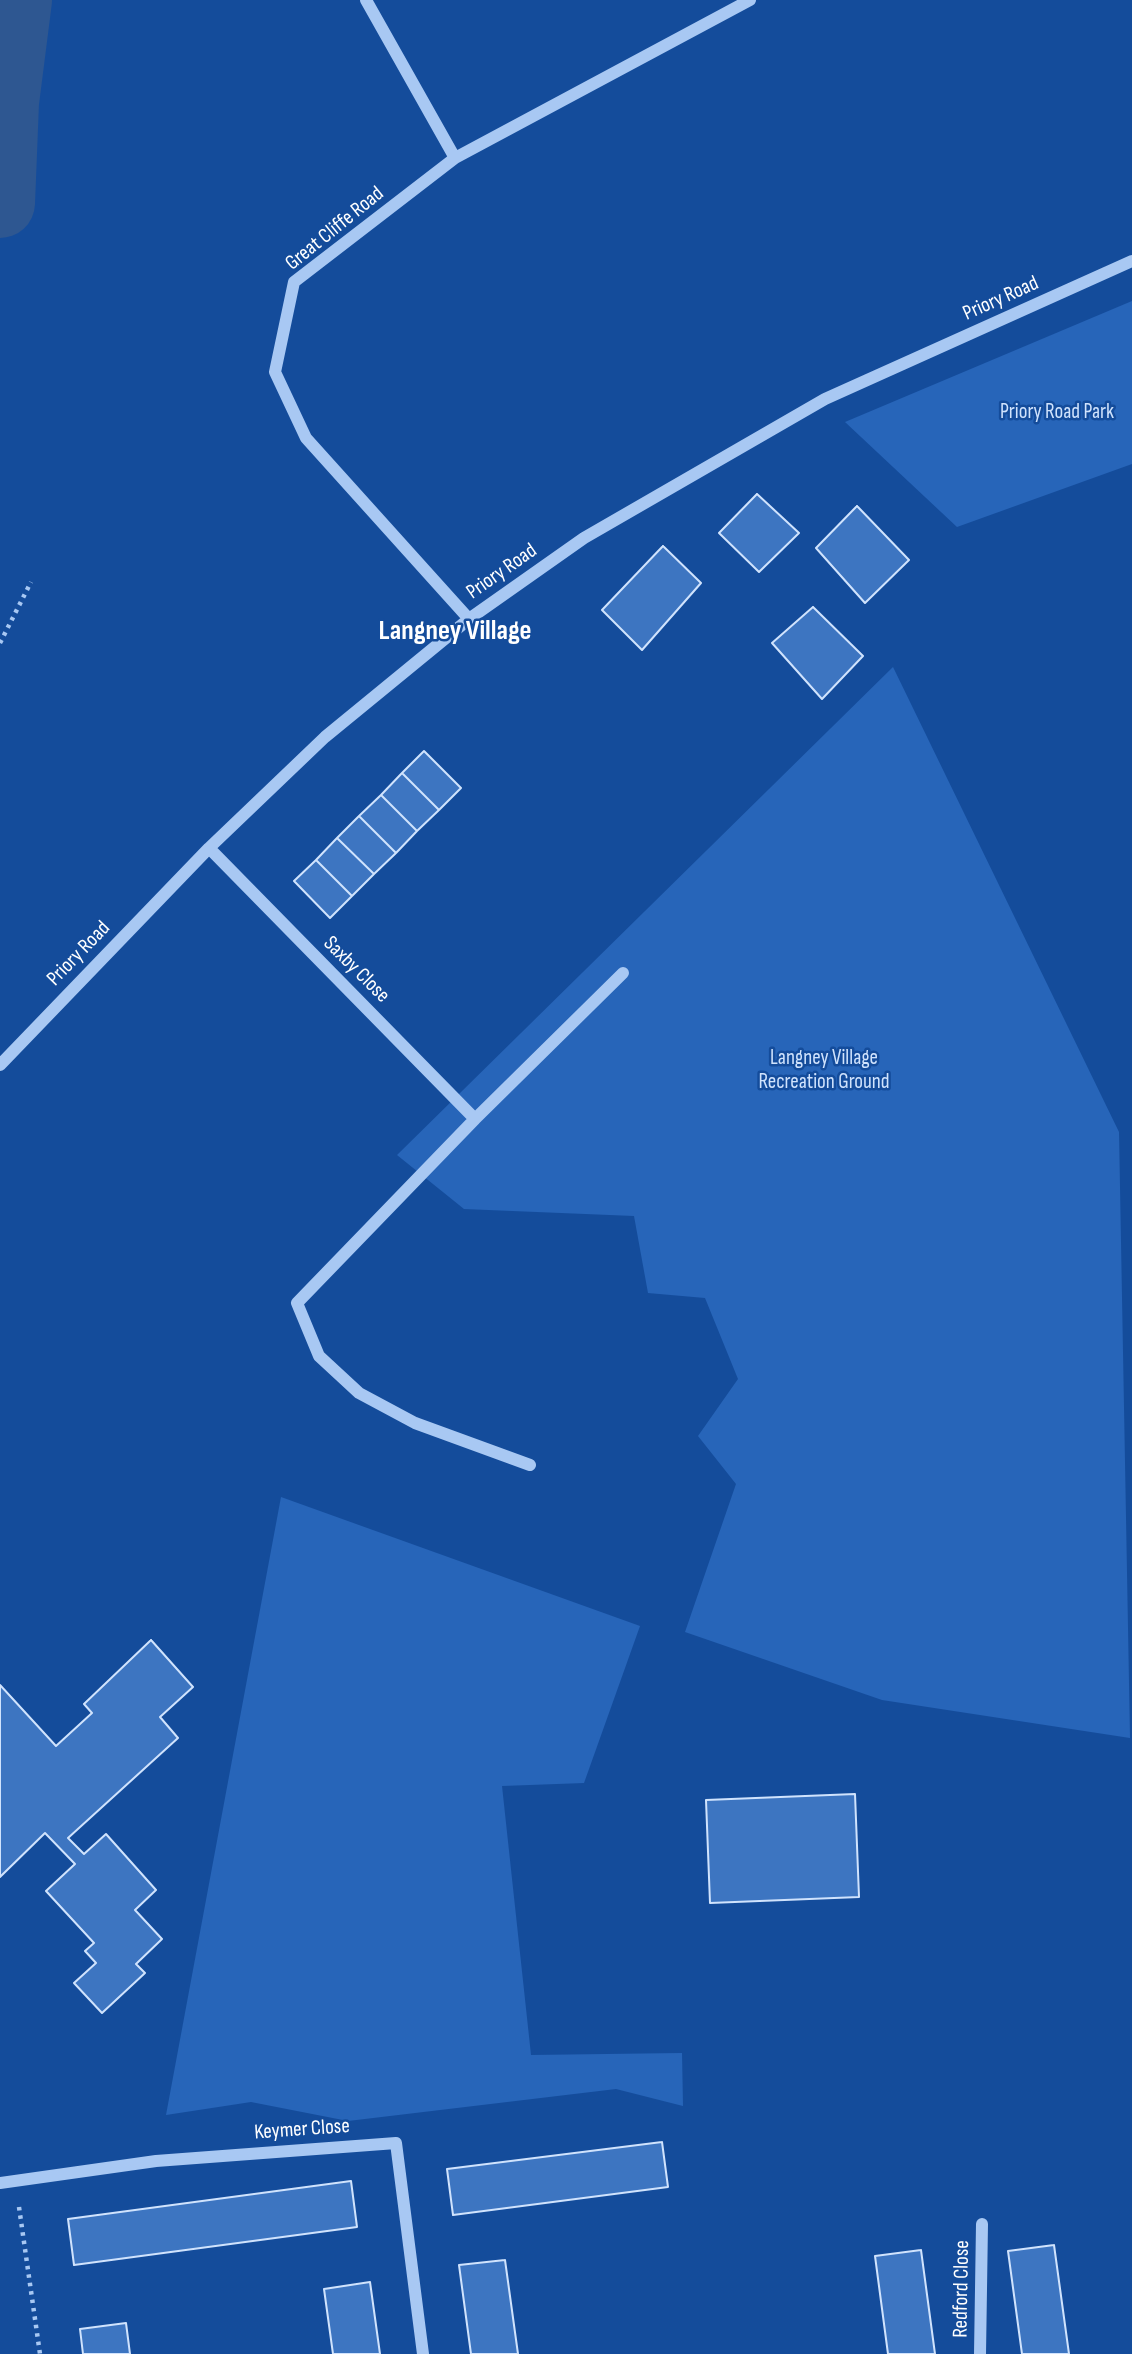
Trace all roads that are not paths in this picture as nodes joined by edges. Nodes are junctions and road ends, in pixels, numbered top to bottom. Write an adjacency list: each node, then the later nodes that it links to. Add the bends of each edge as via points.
1 (366, 0): 3 (street)
2 (750, 0): 3 (street, Great Cliffe Road)
3 (455, 158): 5 (street, Great Cliffe Road, via 294,282 275,372 306,438)
4 (1132, 261): 5 (street, Priory Road, via 825,399 583,538)
5 (469, 619): 6 (street, Priory Road, via 325,737)
6 (209, 848): 8 (street, Priory Road); 9 (street, Saxby Close)
7 (623, 973): 9 (street)
8 (0, 1065)
9 (475, 1119): 10 (street, via 297,1303 319,1356 359,1393 415,1423)
10 (530, 1465)
11 (0, 2183): 13 (street, Keymer Close, via 156,2161 396,2143)
12 (982, 2224): 14 (street, Redford Close)
13 (422, 2354)
14 (980, 2354)

